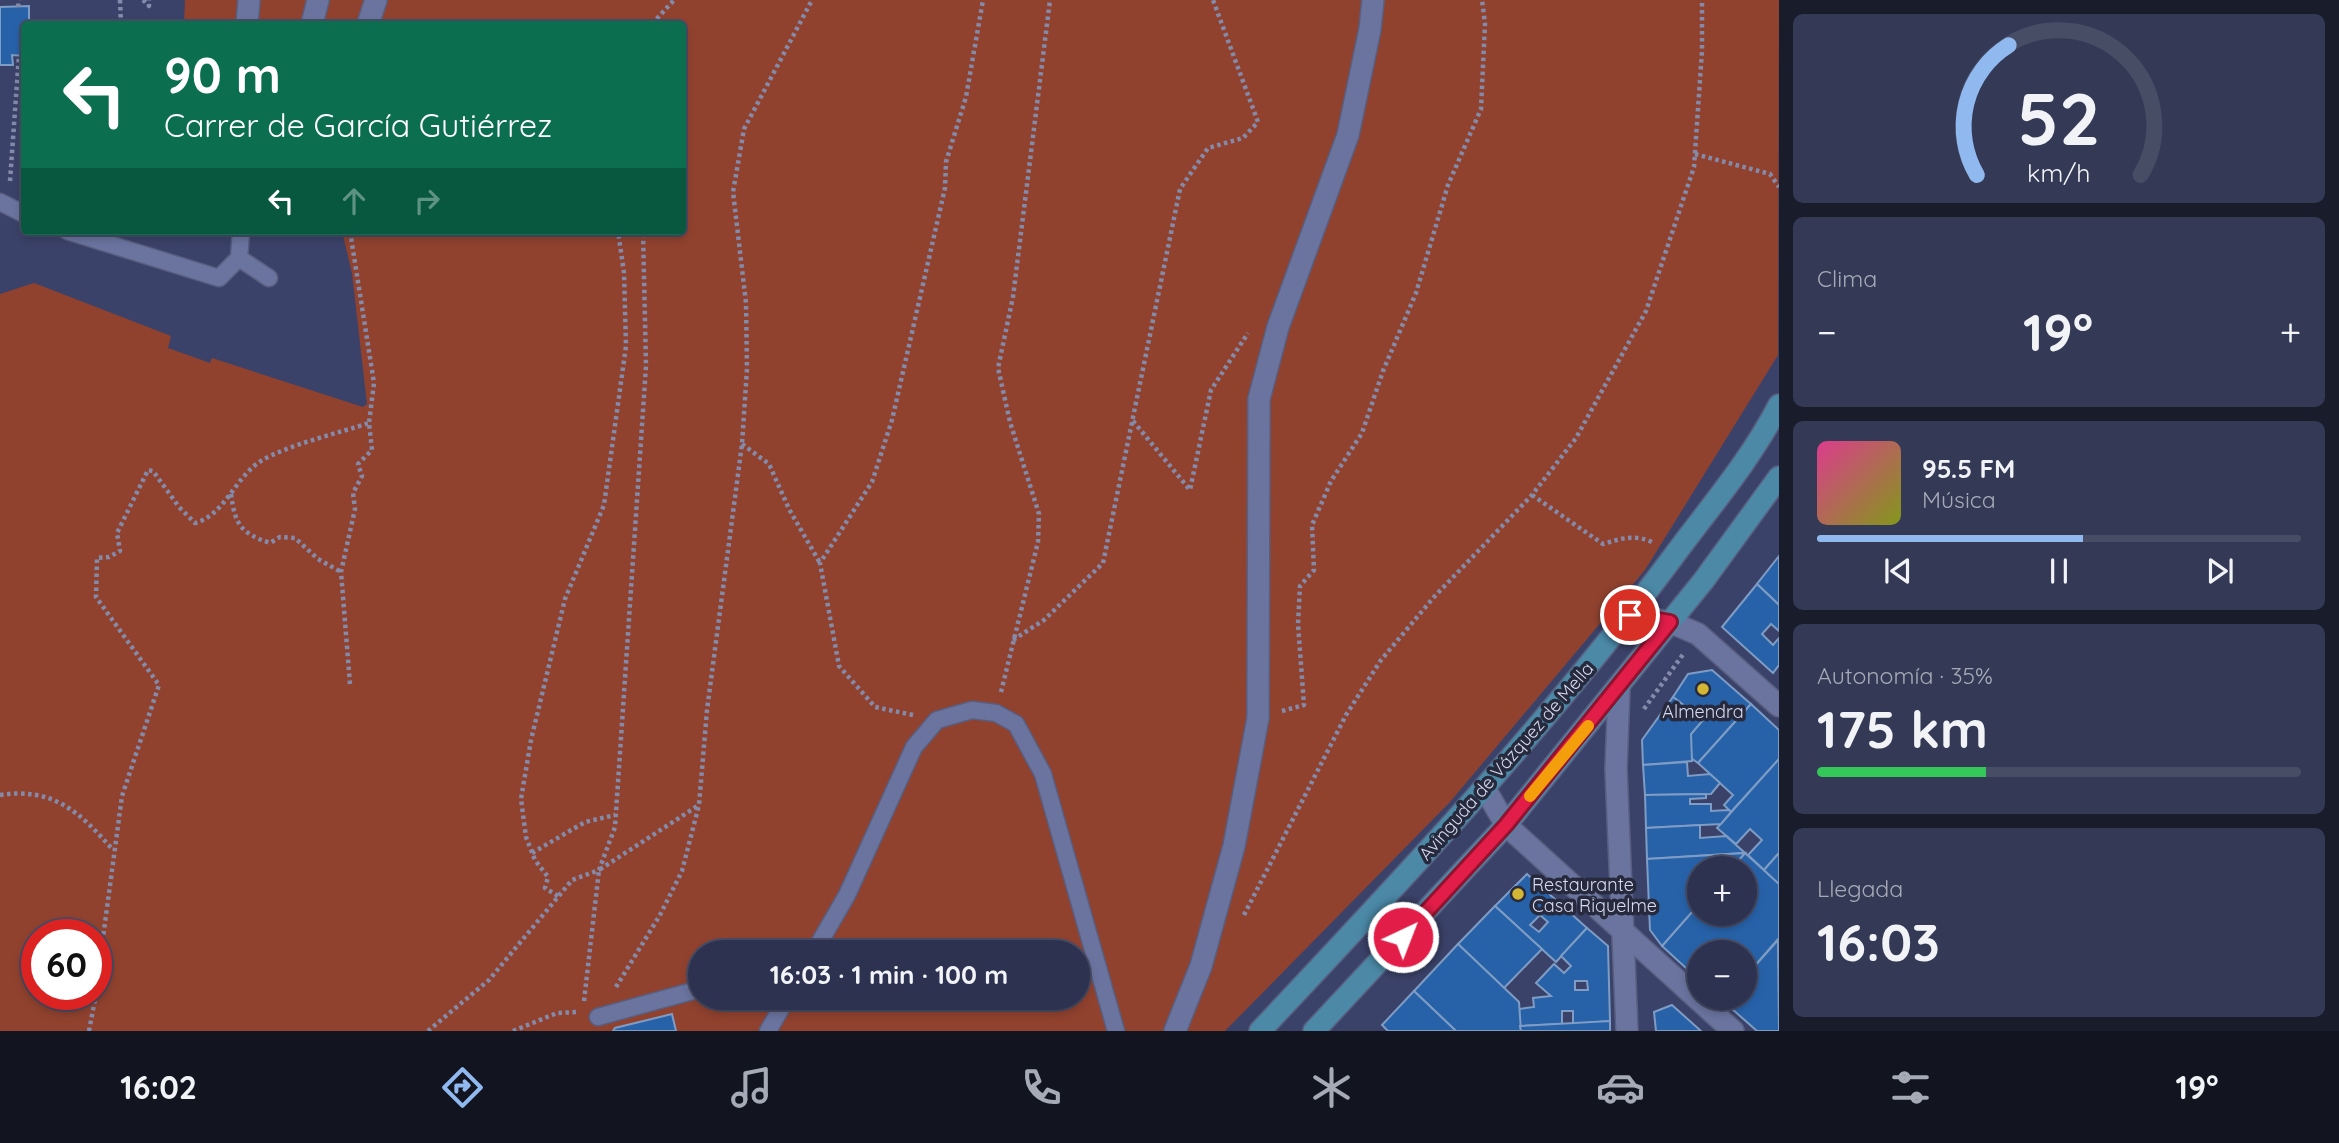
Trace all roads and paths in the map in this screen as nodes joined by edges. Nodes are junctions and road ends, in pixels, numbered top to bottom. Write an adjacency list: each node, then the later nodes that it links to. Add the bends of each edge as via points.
1 (19, 0): 16 (path)
2 (120, 0): 17 (path)
3 (143, 0): 4 (path, via 149,6)
4 (149, 0)
5 (248, 0): 18 (street)
6 (318, 0): 19 (street)
7 (376, 0): 20 (street)
8 (674, 0): 21 (path)
9 (812, 0): 39 (path, via 744,129 733,192 746,303)
10 (983, 0): 44 (path, via 966,97 946,162 945,188 892,420 872,482)
11 (1050, 0): 48 (path, via 1013,297 998,368 1040,514 1033,568)
12 (1213, 0): 37 (path, via 1258,122 1243,138 1208,148 1180,190)
13 (1373, 0): 53 (street, via 1348,135 1278,327 1259,400)
14 (1482, 0): 53 (path, via 1481,109 1448,185 1416,293 1362,433 1331,481 1312,525 1314,570 1300,586 1298,624 1304,705)
15 (1702, 0): 23 (path)
16 (18, 7)
17 (121, 21)
18 (247, 21)
19 (313, 21)
20 (369, 21)
21 (655, 21)
22 (19, 55): 24 (path, via 10,182)
23 (1695, 154): 25 (path, via 1770,174); 42 (path, via 1646,311 1576,438)
24 (17, 187)
25 (1779, 187)
26 (0, 202): 27 (lane)
27 (21, 213)
28 (80, 235): 33 (lane, via 219,278)
29 (241, 235): 33 (lane)
30 (351, 235): 38 (path, via 374,383)
31 (619, 235): 61 (path, via 626,346 614,442 604,505 565,599 531,740 521,799)
32 (643, 235): 58 (path, via 646,366)
33 (239, 258): 34 (lane)
34 (269, 278)
35 (1249, 331): 37 (path, via 1211,390 1190,490)
36 (1779, 405): 46 (main road, Avinguda de Vázquez de Mella, via 1758,446)
37 (1133, 421): 48 (path, via 1103,563 1044,620)
38 (369, 423): 41 (path, via 262,460 240,477); 45 (path, via 372,450 358,464 362,476 353,493 355,509)
39 (742, 444): 44 (path, via 769,464); 57 (path)
40 (1779, 477): 47 (main road)
41 (231, 493): 45 (path, via 234,517 244,531 270,543 280,537 295,538); 60 (path, via 205,520 195,523 148,470 117,533 120,551 97,558 96,597 159,685 122,796)
42 (1532, 495): 43 (path, via 1603,544 1642,538); 65 (path, via 1381,660 1346,715)
43 (1662, 548)
44 (820, 563): 54 (path, via 839,666 875,707)
45 (341, 572): 49 (path)
46 (1630, 615): 47 (street); 55 (main road, Avinguda de Vázquez de Mella)
47 (1670, 622): 50 (main road); 51 (street, via 1698,634)
48 (1013, 640): 52 (path)
49 (350, 684)
50 (1619, 689): 59 (main road); 66 (street, via 1616,769)
51 (1779, 706)
52 (996, 713): 54 (lane, via 972,710); 76 (lane, via 1016,724 1043,774)
53 (1258, 718): 77 (street, via 1234,846 1201,966)
54 (937, 720): 67 (lane, via 914,747 847,895)
55 (1485, 789): 59 (street); 78 (main road, Avinguda de Vázquez de Mella)
56 (0, 795): 60 (path, via 26,791 56,799 90,823)
57 (699, 805): 62 (path); 71 (path, via 682,871)
58 (615, 815): 61 (path, via 585,822); 62 (path)
59 (1506, 825): 66 (street); 79 (main road)
60 (114, 850): 64 (path)
61 (532, 853): 63 (path, via 548,877 545,888)
62 (600, 870): 63 (path, via 572,880); 71 (path, via 583,999)
63 (558, 896): 73 (path, via 489,980)
64 (105, 919)
65 (1240, 922)
66 (1623, 933): 80 (street); 81 (street)
67 (821, 940)
68 (688, 992): 71 (lane)
69 (93, 1010): 72 (path)
70 (781, 1010): 75 (lane)
71 (598, 1017): 74 (path, via 557,1013)
72 (89, 1031)
73 (428, 1031)
74 (513, 1031)
75 (768, 1031)
76 (1116, 1031)
77 (1175, 1031)
78 (1260, 1031)
79 (1314, 1031)
80 (1627, 1031)
81 (1733, 1031)

